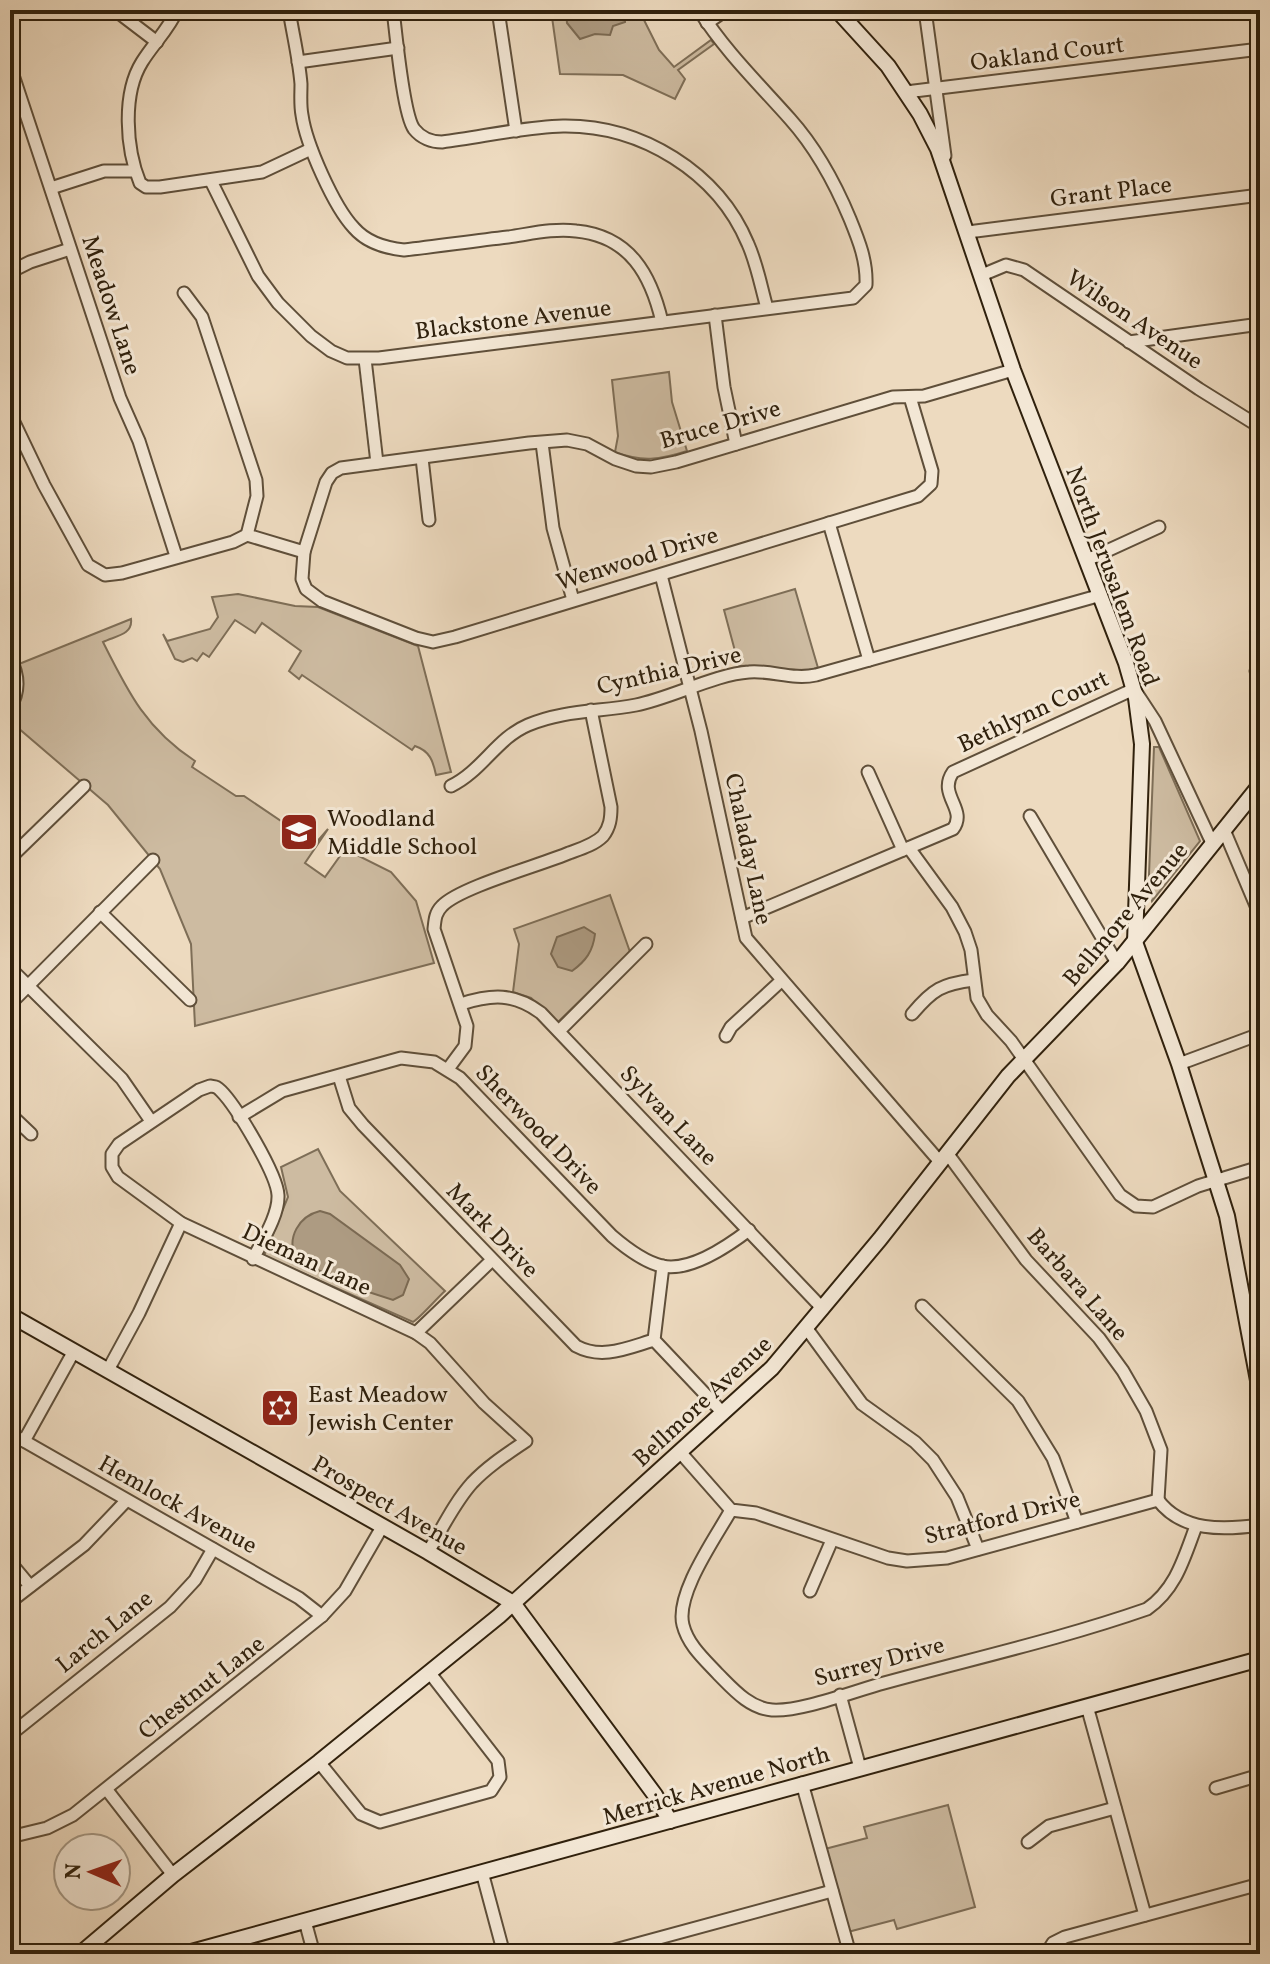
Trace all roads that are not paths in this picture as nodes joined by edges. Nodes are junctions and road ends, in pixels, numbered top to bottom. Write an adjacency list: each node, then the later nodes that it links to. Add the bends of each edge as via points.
1 (115, 10): 11 (street)
2 (177, 10): 11 (street)
3 (289, 10): 14 (street)
4 (393, 10): 12 (street)
5 (498, 10): 18 (street)
6 (699, 10): 10 (street)
7 (726, 10): 10 (street)
8 (837, 10): 17 (main road, North Jerusalem Road)
9 (925, 10): 16 (street)
10 (707, 23): 30 (street, Blackstone Avenue, via 812,147 861,246 866,285 853,298)
11 (157, 42): 20 (street, via 129,93)
12 (398, 48): 14 (street); 18 (street, via 408,115 419,134 442,142)
13 (1260, 49): 16 (street, Oakland Court)
14 (298, 62): 19 (street, via 302,117)
15 (10, 66): 23 (street, Meadow Lane)
16 (935, 89): 17 (street, Oakland Court); 21 (street)
17 (906, 92): 21 (main road, North Jerusalem Road)
18 (516, 131): 30 (street, via 563,126 616,132 687,166 716,193 739,227)
19 (311, 149): 22 (street, via 262,172); 32 (street, via 343,214 371,242 404,250 552,231 590,233 614,243 638,263 651,282)
20 (135, 171): 22 (street, via 146,187); 23 (street, via 104,171)
21 (948, 175): 25 (main road, North Jerusalem Road)
22 (211, 181): 35 (street, Blackstone Avenue, via 270,294 323,346 347,358)
23 (51, 188): 26 (street, Meadow Lane)
24 (1260, 195): 25 (street, Grant Place)
25 (968, 232): 28 (main road, North Jerusalem Road)
26 (70, 249): 27 (street); 49 (street, Meadow Lane)
27 (10, 272)
28 (982, 275): 34 (street, Wilson Avenue, via 1006,265 1024,270); 36 (main road, North Jerusalem Road)
29 (184, 293): 47 (street, via 202,317 256,480)
30 (767, 308): 31 (street, Blackstone Avenue)
31 (715, 315): 32 (street, Blackstone Avenue); 41 (street)
32 (662, 322): 35 (street, Blackstone Avenue)
33 (1260, 324): 34 (street)
34 (1129, 342): 39 (street, Wilson Avenue)
35 (365, 359): 43 (street)
36 (1013, 370): 37 (street, Bruce Drive); 50 (main road, North Jerusalem Road)
37 (910, 397): 41 (street, Bruce Drive, via 893,397); 45 (street, Wenwood Drive, via 932,471 931,484 918,496)
38 (10, 414): 49 (street, via 88,565 105,575)
39 (1260, 427)
40 (542, 443): 41 (street, Bruce Drive, via 577,442 626,463 651,467); 42 (street, Bruce Drive); 53 (street, via 557,546)
41 (736, 444)
42 (422, 458): 43 (street, Bruce Drive); 44 (street)
43 (377, 463): 48 (street, Bruce Drive, via 332,473)
44 (429, 520)
45 (829, 523): 51 (street, Wenwood Drive); 55 (street)
46 (1159, 527): 50 (street)
47 (247, 535): 48 (street); 49 (street)
48 (304, 552): 53 (street, Wenwood Drive, via 302,579 312,596 433,642)
49 (176, 556)
50 (1087, 560): 52 (main road, North Jerusalem Road)
51 (661, 575): 53 (street, Wenwood Drive); 56 (street, Chaladay Lane)
52 (1101, 595): 55 (street, Cynthia Drive); 57 (main road, North Jerusalem Road)
53 (573, 600)
54 (10, 658): 58 (street, via 18,685)
55 (869, 660): 56 (street, Cynthia Drive, via 801,677 744,672)
56 (690, 688): 59 (street, Cynthia Drive, via 637,704); 73 (street, Chaladay Lane)
57 (1134, 689): 66 (street, via 1155,721); 67 (street, Bethlynn Court, via 953,772 947,790 957,824); 74 (main road, North Jerusalem Road, via 1142,765)
58 (10, 708)
59 (591, 710): 63 (street, Cynthia Drive, via 523,727); 83 (street, via 611,807 609,827 595,843 443,904 434,929)
60 (868, 772): 67 (street)
61 (1260, 785): 65 (main road, Bellmore Avenue)
62 (84, 786): 68 (street)
63 (451, 786)
64 (1030, 816): 76 (street)
65 (1224, 830): 66 (main road, Bellmore Avenue); 70 (street)
66 (1213, 845): 74 (main road, Bellmore Avenue)
67 (906, 849): 73 (street, Bethlynn Court); 78 (street, via 965,932)
68 (10, 858)
69 (153, 860): 71 (street)
70 (1257, 898): 72 (street)
71 (100, 912): 80 (street); 81 (street)
72 (1260, 915)
73 (742, 918): 79 (street, Chaladay Lane, via 749,944)
74 (1135, 942): 76 (main road, Bellmore Avenue); 89 (main road, North Jerusalem Road)
75 (646, 944): 85 (street)
76 (1117, 963): 88 (main road, Bellmore Avenue)
77 (10, 968): 80 (street)
78 (974, 980): 84 (street, via 936,989); 88 (street, via 987,1015)
79 (781, 981): 87 (street); 96 (street, Chaladay Lane)
80 (28, 986): 82 (street); 94 (street, via 122,1079)
81 (190, 1000)
82 (10, 1004)
83 (461, 1004): 85 (street, Sylvan Lane, via 492,996 515,998); 90 (street, via 465,1046)
84 (912, 1014)
85 (559, 1031): 100 (street, Sylvan Lane)
86 (1260, 1034): 89 (street)
87 (726, 1036)
88 (1024, 1059): 96 (main road, Bellmore Avenue); 98 (street, via 1120,1195 1136,1206 1153,1207)
89 (1179, 1064): 98 (main road, North Jerusalem Road)
90 (448, 1069): 91 (street, Sherwood Drive, via 401,1058); 103 (street, Sherwood Drive, via 612,1236)
91 (339, 1076): 93 (street, Sherwood Drive, via 282,1091); 102 (street, Mark Drive, via 356,1117)
92 (10, 1114): 95 (street)
93 (239, 1117): 94 (street, via 220,1090 210,1086); 101 (street, via 271,1171 278,1194)
94 (151, 1121): 99 (street, Dieman Lane, via 119,1144 112,1167)
95 (31, 1134)
96 (943, 1157): 105 (main road, Bellmore Avenue); 118 (street, Barbara Lane, via 1123,1371 1161,1450)
97 (1260, 1167): 98 (street)
98 (1215, 1180): 109 (main road, North Jerusalem Road)
99 (181, 1223): 101 (street, Dieman Lane); 112 (street)
100 (749, 1230): 103 (street, via 707,1257); 105 (street, Sylvan Lane)
101 (253, 1259): 108 (street, Dieman Lane)
102 (492, 1260): 108 (street); 110 (street, Mark Drive, via 583,1350 607,1354)
103 (663, 1266): 110 (street)
104 (922, 1306): 121 (street, via 1018,1401 1053,1458)
105 (823, 1309): 107 (main road, Bellmore Avenue)
106 (10, 1315): 111 (main road, Prospect Avenue)
107 (807, 1329): 114 (main road, Bellmore Avenue); 127 (street, via 862,1404 933,1460 957,1497)
108 (416, 1333): 128 (street, Dieman Lane, via 526,1441 473,1482)
109 (1255, 1335): 113 (main road, North Jerusalem Road)
110 (654, 1340): 114 (street)
111 (74, 1351): 112 (main road, Prospect Avenue); 116 (street)
112 (108, 1370): 124 (main road, Prospect Avenue)
113 (1260, 1391)
114 (723, 1413): 117 (main road, Bellmore Avenue)
115 (10, 1433): 116 (street, Hemlock Avenue)
116 (24, 1441): 119 (street, Hemlock Avenue)
117 (680, 1452): 120 (street); 133 (main road, Bellmore Avenue)
118 (1158, 1500): 121 (street, Stratford Drive); 123 (street)
119 (126, 1501): 126 (street, Hemlock Avenue); 130 (street, via 84,1545)
120 (731, 1510): 125 (street, Stratford Drive, via 756,1513); 137 (street, Surrey Drive, via 684,1598 682,1624 690,1643 737,1693 757,1706 785,1710)
121 (1077, 1522): 127 (street, Stratford Drive)
122 (1260, 1525): 123 (street)
123 (1196, 1526): 137 (street, Surrey Drive, via 1170,1588 1147,1609)
124 (382, 1527): 128 (main road, Prospect Avenue); 134 (street, Chestnut Lane, via 345,1591)
125 (832, 1540): 127 (street, Stratford Drive, via 907,1561); 131 (street)
126 (213, 1549): 134 (street, Hemlock Avenue); 139 (street, Larch Lane, via 195,1580 170,1607)
127 (978, 1549)
128 (428, 1552): 133 (main road, Prospect Avenue)
129 (10, 1562): 130 (street)
130 (30, 1586): 132 (street)
131 (810, 1591)
132 (10, 1602)
133 (513, 1603): 136 (main road, Bellmore Avenue); 147 (main road, Prospect Avenue)
134 (322, 1616): 145 (street, Chestnut Lane)
135 (1260, 1659): 138 (main road, Merrick Avenue North)
136 (429, 1672): 140 (main road, Bellmore Avenue); 140 (street, via 498,1761 500,1777 491,1791 380,1822 361,1814)
137 (840, 1695): 141 (street)
138 (1087, 1706): 141 (main road, Merrick Avenue North); 146 (street)
139 (10, 1735)
140 (319, 1762): 151 (main road, Bellmore Avenue)
141 (860, 1768): 143 (main road, Merrick Avenue North)
142 (1260, 1775): 144 (street)
143 (802, 1783): 147 (main road, Merrick Avenue North); 153 (street)
144 (1216, 1788)
145 (107, 1790): 148 (street, Chestnut Lane, via 64,1820); 151 (street)
146 (1115, 1808): 149 (street, via 1049,1826); 154 (street)
147 (670, 1821): 150 (main road, Merrick Avenue North)
148 (10, 1837)
149 (1028, 1842)
150 (482, 1872): 155 (main road, Merrick Avenue North); 161 (street)
151 (173, 1875): 158 (main road, Bellmore Avenue)
152 (1260, 1884): 154 (street)
153 (832, 1891): 156 (street); 164 (street)
154 (1145, 1915): 165 (street, via 1065,1937)
155 (305, 1921): 157 (main road, Merrick Avenue North); 160 (street)
156 (653, 1940): 162 (street); 163 (street)
157 (205, 1951): 159 (main road, Merrick Avenue North)
158 (80, 1954)
159 (184, 1954)
160 (314, 1954)
161 (504, 1954)
162 (600, 1954)
163 (657, 1954)
164 (850, 1954)
165 (1046, 1954)

